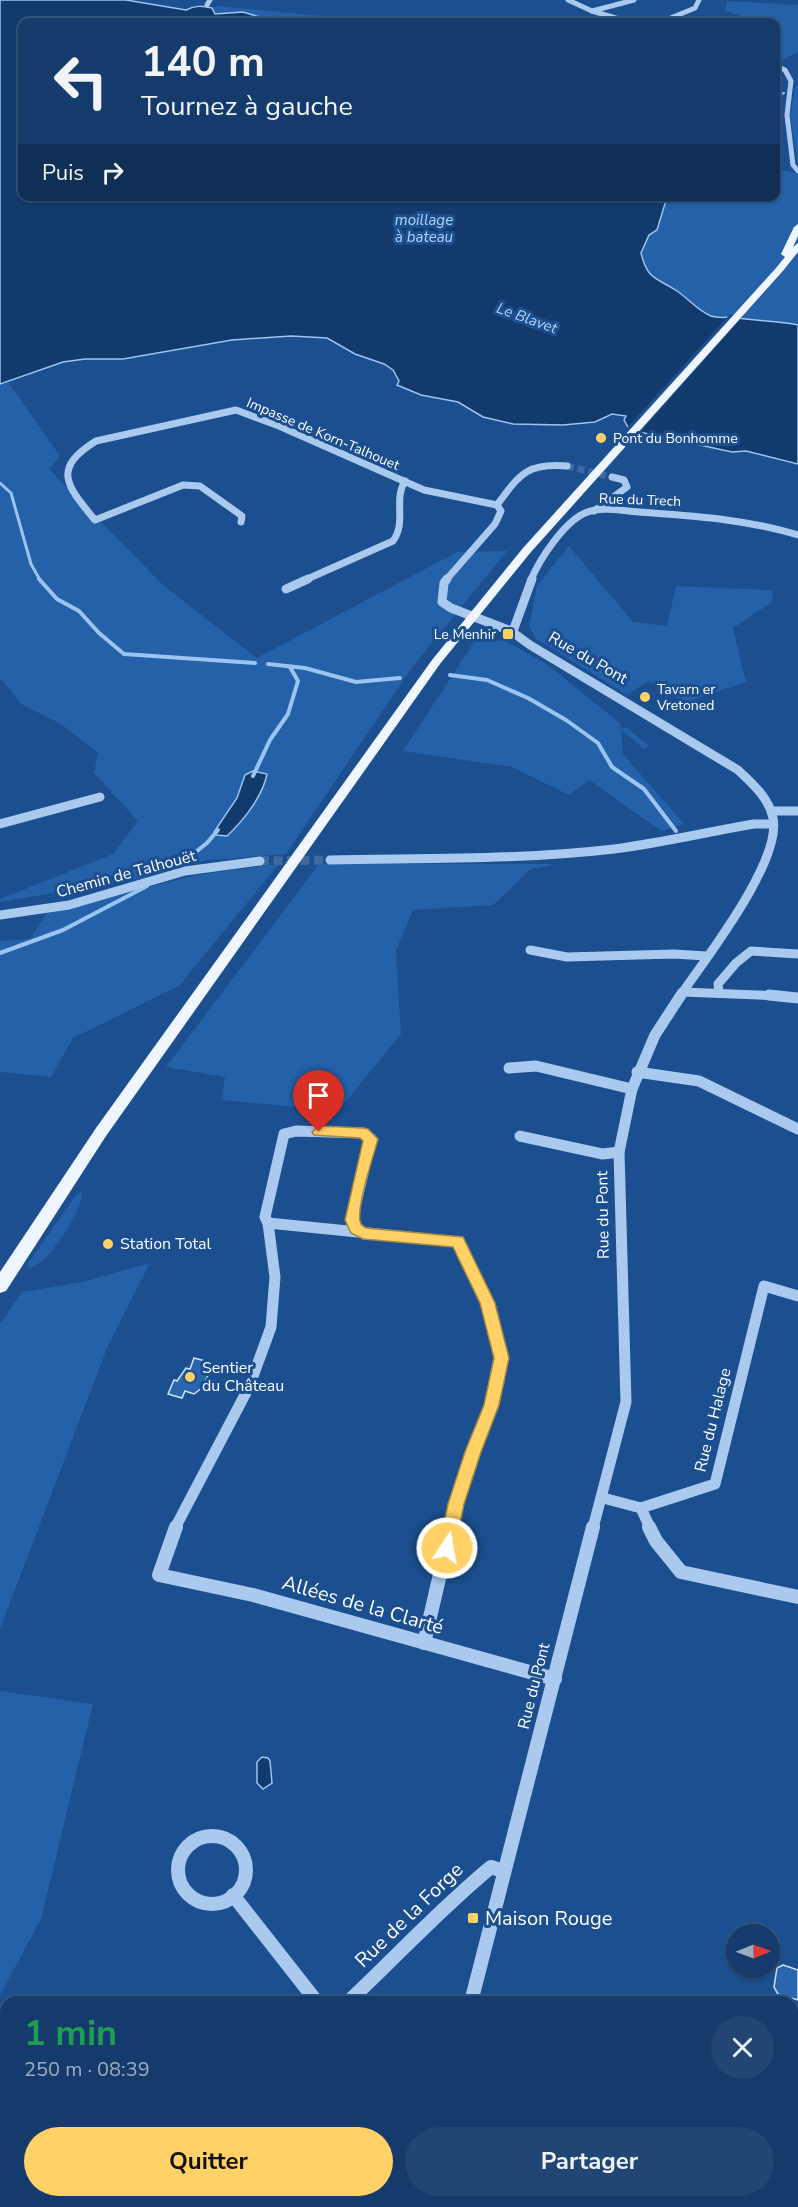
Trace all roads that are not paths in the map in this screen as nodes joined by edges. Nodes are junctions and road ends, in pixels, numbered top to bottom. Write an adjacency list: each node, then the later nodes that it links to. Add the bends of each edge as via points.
1 (568, 0): 4 (street)
2 (634, 0): 4 (street)
3 (699, 0): 6 (street, via 695,8)
4 (592, 11): 5 (street)
5 (616, 18)
6 (671, 18)
7 (780, 68): 8 (street, via 791,81 787,115)
8 (796, 167)
9 (798, 227): 11 (main road, via 786,253)
10 (798, 246): 11 (main road)
11 (748, 302): 20 (main road)
12 (567, 466): 15 (street, via 525,470)
13 (612, 477): 16 (street, via 624,480 627,487)
14 (405, 482): 15 (street, Impasse de Korn-Talhouet, via 441,495); 17 (street, Impasse de Korn-Talhouet, via 270,422 244,412 228,411 96,441 84,447 66,474 66,480 95,520 193,484 242,516); 19 (street, via 399,487 399,536)
15 (497, 505): 20 (street, Rue du Pont, via 501,511 495,524 453,571 441,592 442,602)
16 (594, 511): 18 (street, Rue du Trech, via 728,518); 21 (street, Rue du Trech, via 581,516 544,556 533,573 520,622)
17 (241, 522)
18 (798, 535)
19 (286, 589)
20 (470, 619): 21 (street, Rue du Pont); 43 (main road, via 100,1132)
21 (513, 631): 24 (street, Rue du Pont, via 738,770 756,786)
22 (100, 797): 25 (street)
23 (798, 811): 24 (street)
24 (772, 818): 26 (street, via 614,849); 31 (street, Rue du Pont, via 772,852)
25 (0, 824)
26 (330, 860)
27 (260, 861): 28 (street, Chemin de Talhouët, via 185,871 69,905)
28 (0, 915)
29 (530, 950): 31 (street, via 567,957)
30 (798, 954): 33 (street, via 750,951 718,984)
31 (705, 956): 32 (street, Rue du Pont)
32 (682, 992): 33 (street, via 700,996); 36 (street, Rue du Pont)
33 (719, 993): 34 (street)
34 (798, 998)
35 (509, 1068): 37 (street, via 536,1066)
36 (637, 1072): 37 (street, Rue du Pont); 38 (street, via 699,1081)
37 (632, 1089): 40 (street, Rue du Pont)
38 (798, 1129)
39 (520, 1136): 40 (street, via 603,1154)
40 (619, 1152): 45 (street, Rue du Pont, via 626,1402)
41 (268, 1223): 42 (street); 42 (street, via 268,1197 284,1134 363,1133 371,1139 352,1220); 48 (street, Allées de la Clarté, via 275,1277 271,1327 249,1387 179,1518 159,1575 253,1595)
42 (363, 1233): 48 (street, via 458,1242 488,1303 501,1358 492,1405 456,1504)
43 (0, 1286)
44 (798, 1296): 46 (street, Rue du Halage, via 764,1286 715,1484)
45 (603, 1498): 46 (street); 49 (street, Rue du Pont)
46 (641, 1508): 47 (street, via 656,1541 681,1572)
47 (798, 1598)
48 (424, 1643): 49 (street, Allées de la Clarté)
49 (555, 1680): 50 (street, Rue du Pont)
50 (503, 1871): 53 (street, Rue de la Forge, via 491,1867 450,1901); 54 (street, Rue du Pont)
51 (233, 1895): 51 (street, via 244,1877 245,1866 238,1847 212,1835 190,1845 179,1866 182,1889 190,1898 211,1905); 52 (street)
52 (312, 1996)
53 (354, 1996)
54 (472, 1996)

